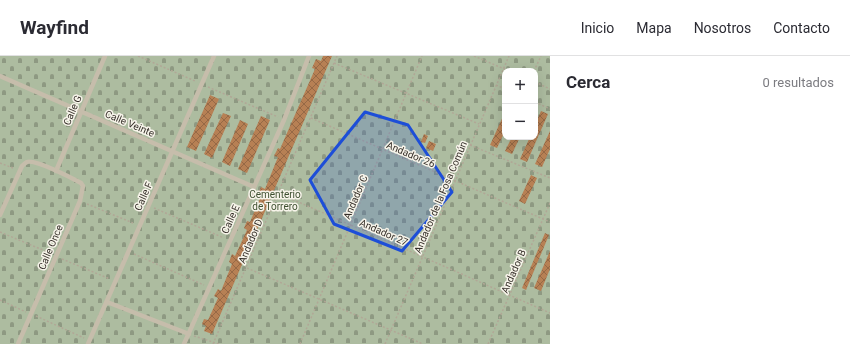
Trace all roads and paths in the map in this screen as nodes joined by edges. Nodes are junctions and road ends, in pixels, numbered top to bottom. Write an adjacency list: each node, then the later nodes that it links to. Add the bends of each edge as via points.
1 (105, 56): 24 (lane, Calle G)
2 (138, 56): 17 (path)
3 (214, 56): 17 (lane, Calle F)
4 (309, 56): 26 (lane, Calle E)
5 (337, 56): 10 (path, Andador D)
6 (422, 56): 21 (path, Andador C)
7 (474, 56): 11 (path)
8 (509, 56): 12 (path, Andador de la Fosa Común)
9 (541, 56): 13 (path)
10 (334, 63): 21 (path); 25 (path, Andador D)
11 (502, 68)
12 (504, 68)
13 (535, 68)
14 (502, 73): 18 (path, Andador de la Fosa Común)
15 (0, 76): 24 (lane, Calle Veinte)
16 (538, 83): 20 (path)
17 (202, 84): 26 (path); 30 (lane, Calle F)
18 (496, 86): 19 (path); 27 (path, Andador de la Fosa Común)
19 (502, 88)
20 (550, 89)
21 (406, 93): 27 (path); 29 (path, Andador C)
22 (538, 103): 23 (path)
23 (550, 109)
24 (81, 112): 30 (lane, Calle Veinte); 33 (lane, Calle G)
25 (311, 118): 29 (path, Andador 26); 37 (path, Andador D)
26 (284, 120): 36 (lane, Calle E)
27 (479, 124): 28 (path, Andador de la Fosa Común)
28 (470, 146): 34 (path); 35 (path, Andador de la Fosa Común)
29 (383, 149): 35 (path, Andador 26); 44 (path, Andador C)
30 (172, 151): 36 (lane, Calle Veinte); 40 (lane, Calle F)
31 (0, 163): 32 (path)
32 (20, 170): 33 (lane, via 27,162 33,162); 41 (lane)
33 (56, 170): 38 (lane, Calle Once, via 81,183 83,186)
34 (550, 178)
35 (455, 180): 42 (path, Andador 26); 48 (path, Andador de la Fosa Común)
36 (254, 187): 46 (lane, Calle E)
37 (278, 193): 44 (path, Andador 27); 49 (path, Andador D)
38 (80, 201): 45 (path); 56 (lane, Calle Once)
39 (550, 203): 42 (path, Andador B)
40 (148, 206): 45 (lane, Calle F); 46 (path)
41 (0, 215)
42 (543, 219): 43 (path, Andador 26); 51 (path, Andador B)
43 (550, 222)
44 (350, 225): 48 (path, Andador 27); 52 (path, Andador C)
45 (140, 226): 47 (lane, Calle F)
46 (230, 241): 50 (lane, Calle E)
47 (129, 252): 50 (path); 54 (lane, Calle F)
48 (422, 257): 51 (path, Andador 27); 57 (path, Andador de la Fosa Común)
49 (246, 267): 52 (path); 60 (path, Andador D)
50 (210, 287): 58 (lane, Calle E)
51 (509, 295): 55 (path, Andador 27); 67 (path, Andador B)
52 (319, 299): 57 (path); 64 (path, Andador C)
53 (0, 300): 56 (path)
54 (107, 302): 58 (lane); 59 (lane, Calle F)
55 (550, 313)
56 (31, 314): 59 (path); 61 (lane, Calle Once)
57 (391, 330): 65 (path, Andador de la Fosa Común); 66 (path)
58 (189, 334): 60 (path); 62 (lane, Calle E)
59 (89, 342)
60 (214, 343): 63 (path)
61 (18, 344)
62 (184, 344)
63 (219, 344)
64 (300, 344)
65 (385, 344)
66 (423, 344)
67 (488, 344)

